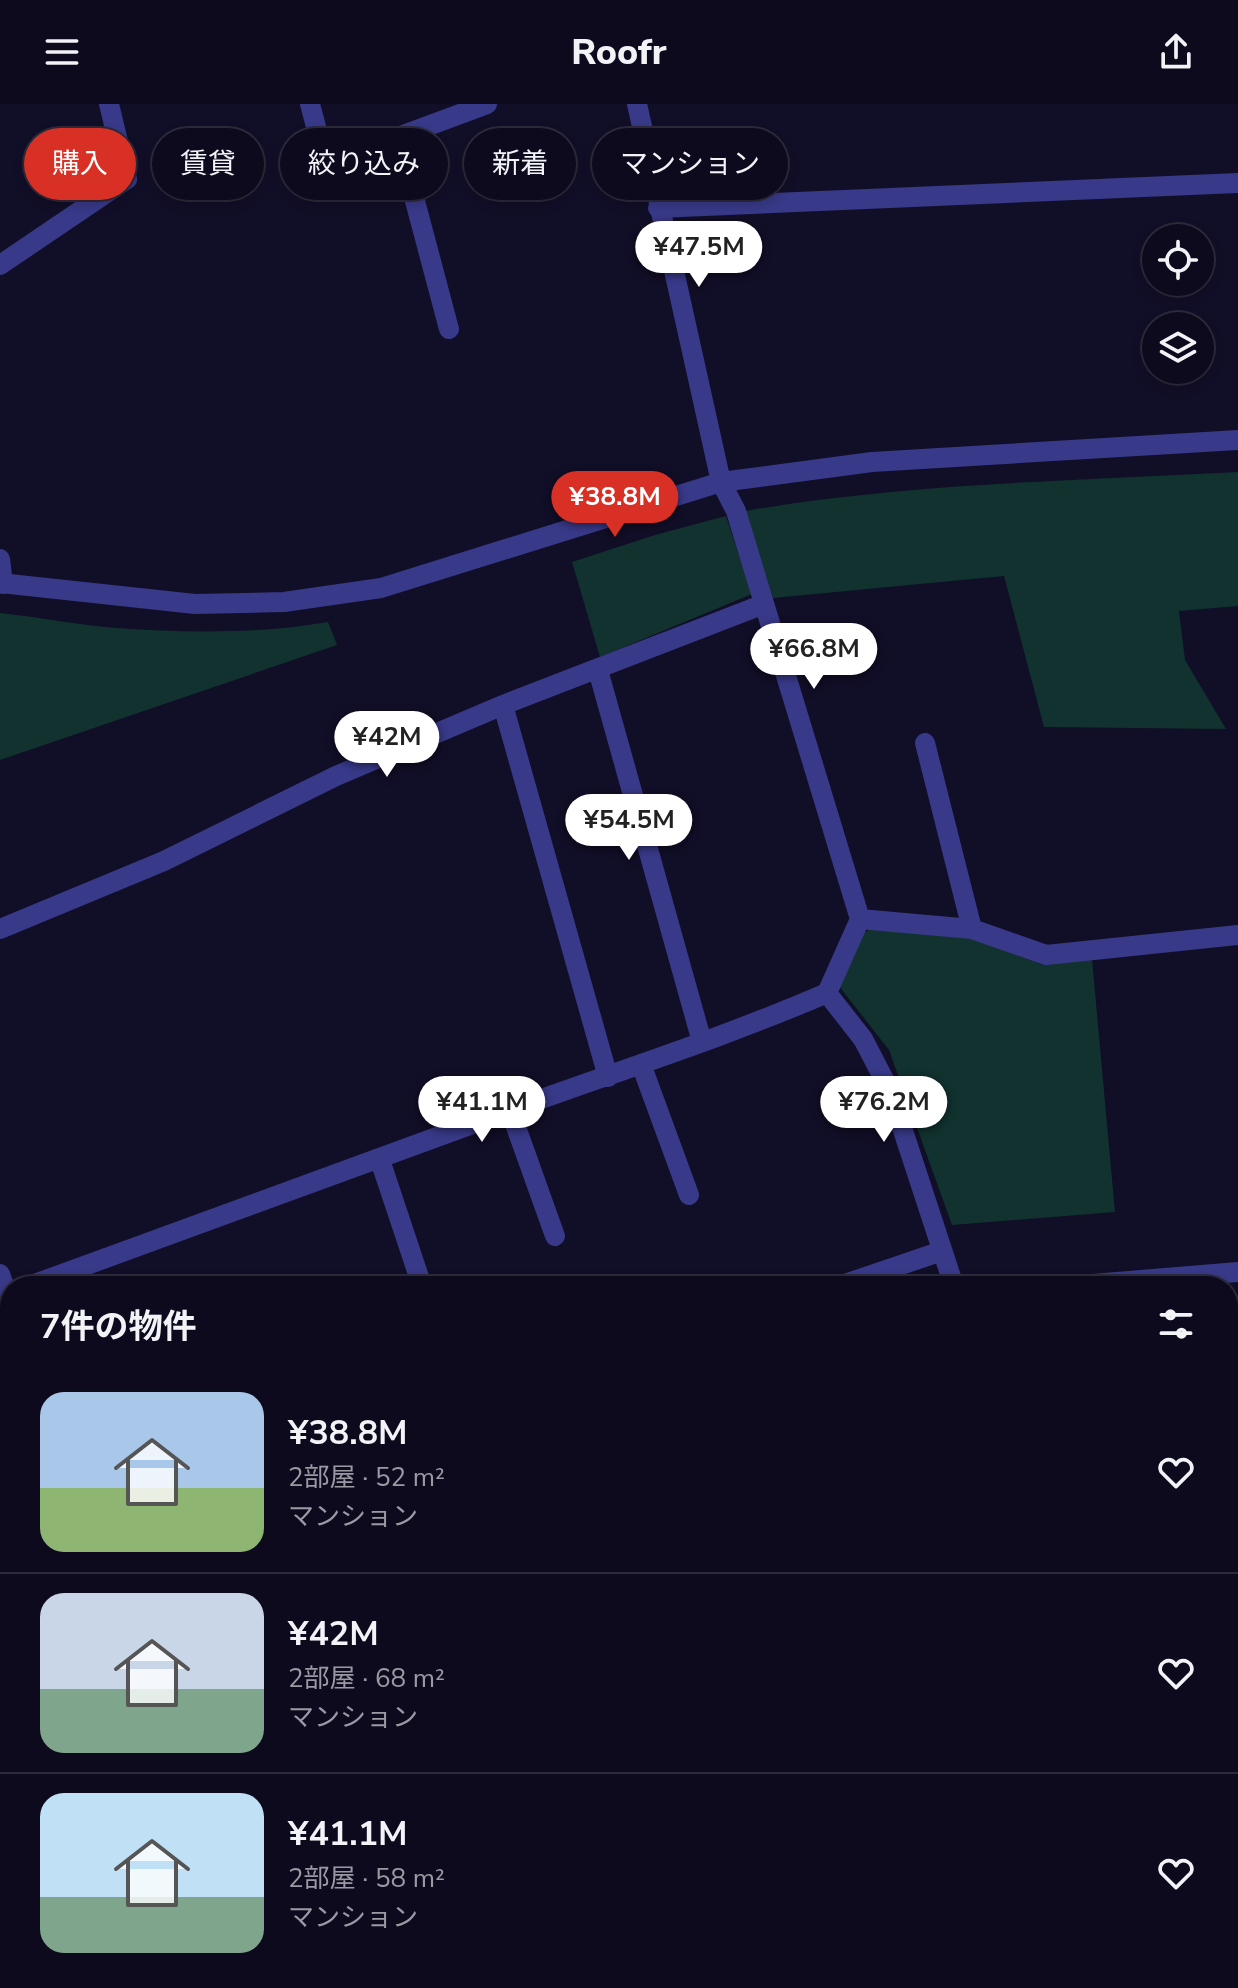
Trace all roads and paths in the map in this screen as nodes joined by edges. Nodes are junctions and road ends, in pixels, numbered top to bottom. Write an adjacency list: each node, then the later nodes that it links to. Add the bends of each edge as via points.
1 (109, 104): 10 (street, via 127,179)
2 (310, 104): 5 (street)
3 (487, 104): 6 (street)
4 (637, 104): 9 (street)
5 (316, 128)
6 (422, 128)
7 (1238, 183): 9 (street)
8 (415, 200): 11 (street)
9 (658, 208): 13 (street)
10 (0, 265)
11 (449, 329)
12 (1238, 440): 13 (street, via 872,462)
13 (721, 482): 15 (street, via 381,588 284,602 195,604); 16 (street, via 736,511)
14 (0, 559): 15 (street)
15 (2, 584)
16 (764, 604): 17 (street); 20 (street)
17 (598, 670): 18 (street); 25 (street)
18 (503, 705): 21 (street, via 336,776 164,861); 27 (street)
19 (925, 743): 22 (street)
20 (860, 919): 22 (street); 24 (street)
21 (0, 929)
22 (972, 929): 23 (street, via 1046,955)
23 (1238, 935)
24 (827, 993): 25 (street); 32 (street, via 863,1039 890,1091)
25 (702, 1042): 26 (street)
26 (641, 1064): 27 (street); 30 (street)
27 (608, 1077): 28 (street)
28 (510, 1110): 29 (street); 31 (street)
29 (380, 1160): 34 (street); 35 (street)
30 (689, 1195)
31 (555, 1236)
32 (942, 1251): 36 (street); 37 (street)
33 (1238, 1272): 38 (street)
34 (57, 1276)
35 (419, 1276)
36 (868, 1276)
37 (951, 1276)
38 (1189, 1276)

